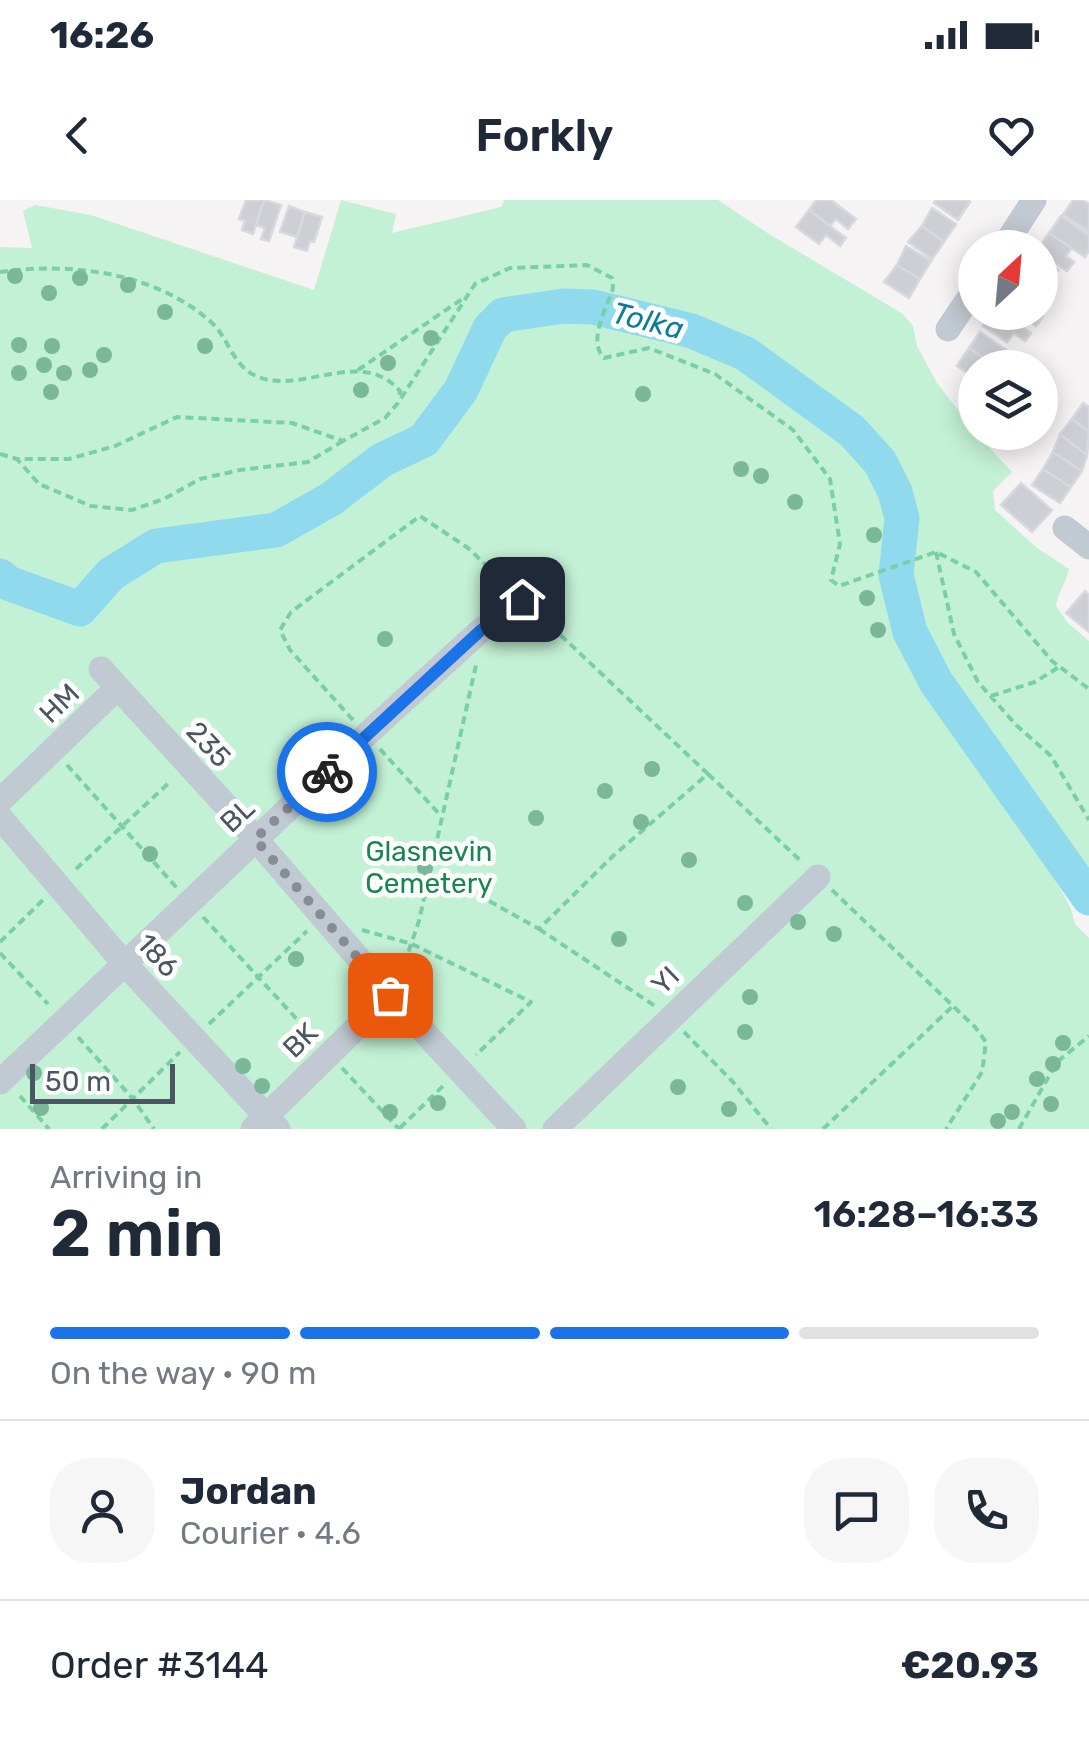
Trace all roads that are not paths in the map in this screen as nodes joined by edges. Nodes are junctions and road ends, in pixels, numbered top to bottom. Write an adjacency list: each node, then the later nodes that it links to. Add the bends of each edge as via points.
1 (1034, 200): 2 (street)
2 (1015, 230)
3 (958, 314): 4 (street)
4 (948, 329)
5 (1064, 528): 6 (street)
6 (1085, 553)
7 (522, 599): 11 (street, BL)
8 (108, 679): 9 (street, HM, via 54,750); 11 (street, 235)
9 (0, 801)
10 (0, 817): 13 (street, 186)
11 (255, 839): 13 (street, BL); 14 (street, 235)
12 (818, 877): 18 (street, YI)
13 (124, 963): 15 (street, BL); 16 (street, 186)
14 (390, 995): 16 (street, BK); 17 (street, 235)
15 (2, 1080)
16 (265, 1125)
17 (514, 1129)
18 (555, 1129)

